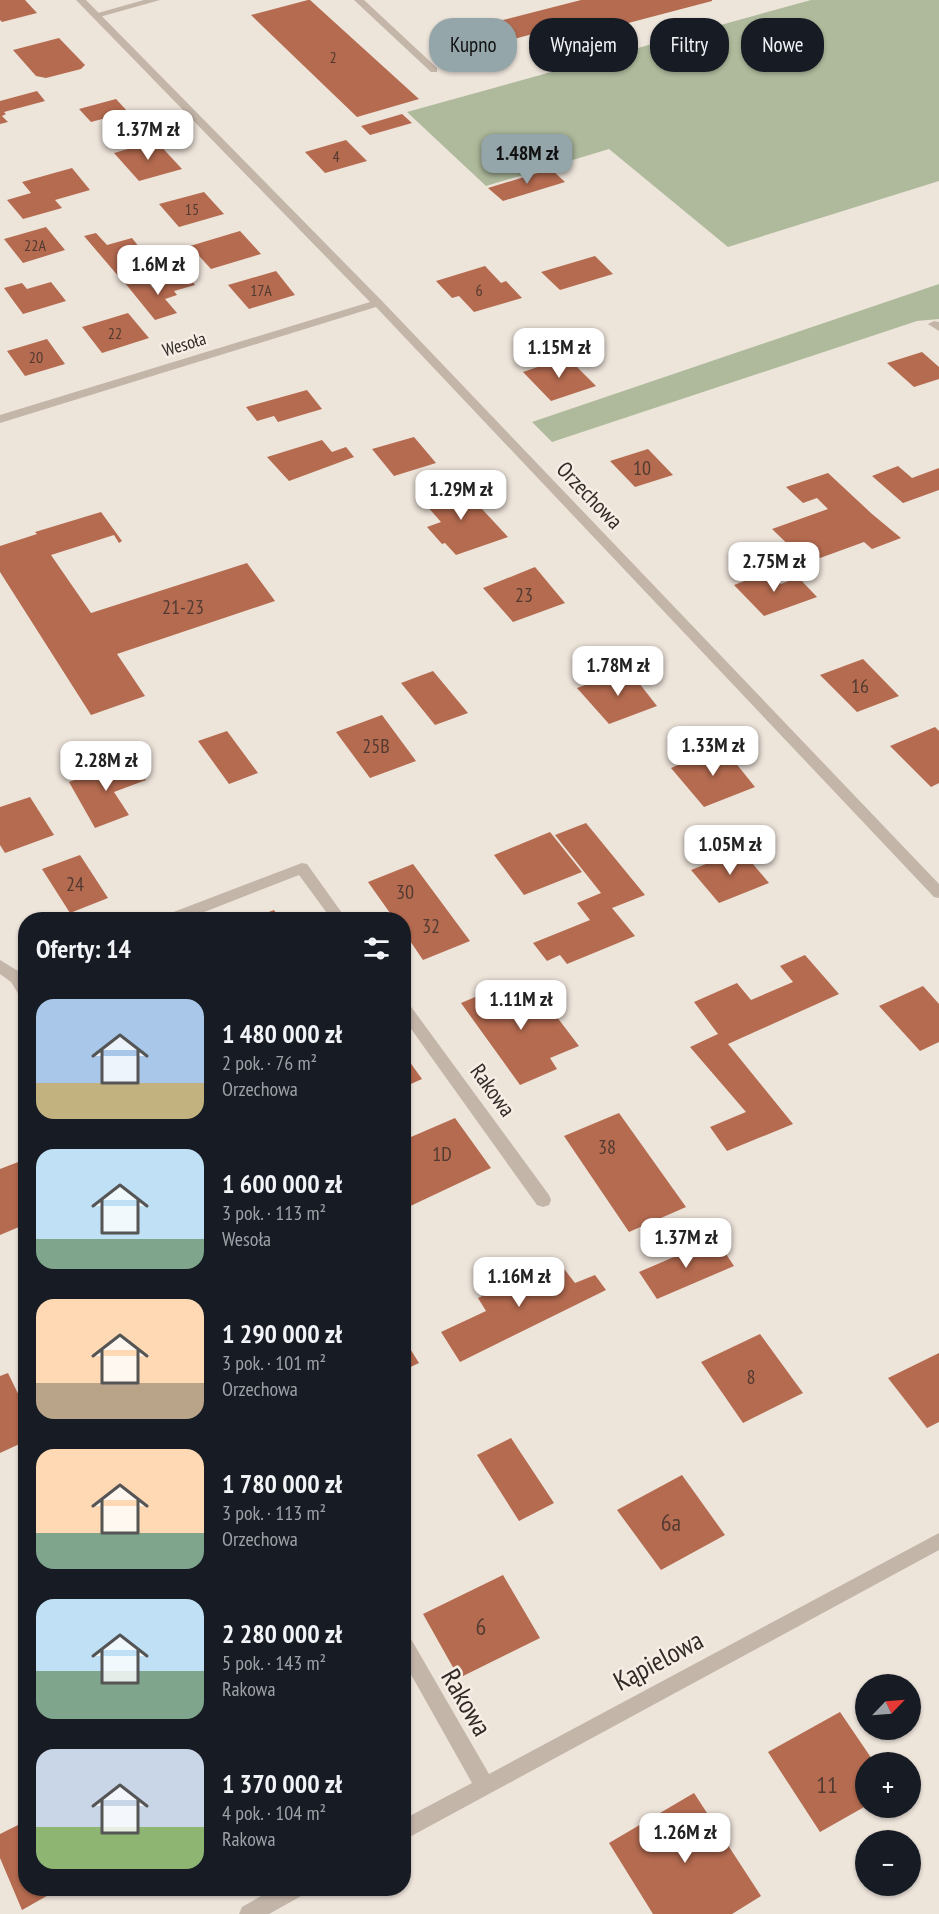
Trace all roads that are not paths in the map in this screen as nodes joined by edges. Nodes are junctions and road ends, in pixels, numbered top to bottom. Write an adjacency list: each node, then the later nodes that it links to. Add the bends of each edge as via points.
1 (81, 0): 4 (street, Orzechowa)
2 (155, 0): 4 (street)
3 (359, 0): 5 (street)
4 (96, 15): 6 (street, Orzechowa)
5 (429, 65)
6 (378, 303): 7 (street, Wesoła); 8 (street, Orzechowa)
7 (0, 419)
8 (939, 893)
9 (189, 912): 10 (street, via 302,868)
10 (334, 912)
11 (0, 966): 12 (street)
12 (18, 975)
13 (411, 1018): 14 (street, Rakowa)
14 (543, 1200)
15 (939, 1541): 17 (street, Kąpielowa)
16 (411, 1658): 17 (street, Rakowa)
17 (484, 1785): 18 (street, Kąpielowa)
18 (411, 1826)
19 (282, 1896): 20 (street)
20 (249, 1914)

